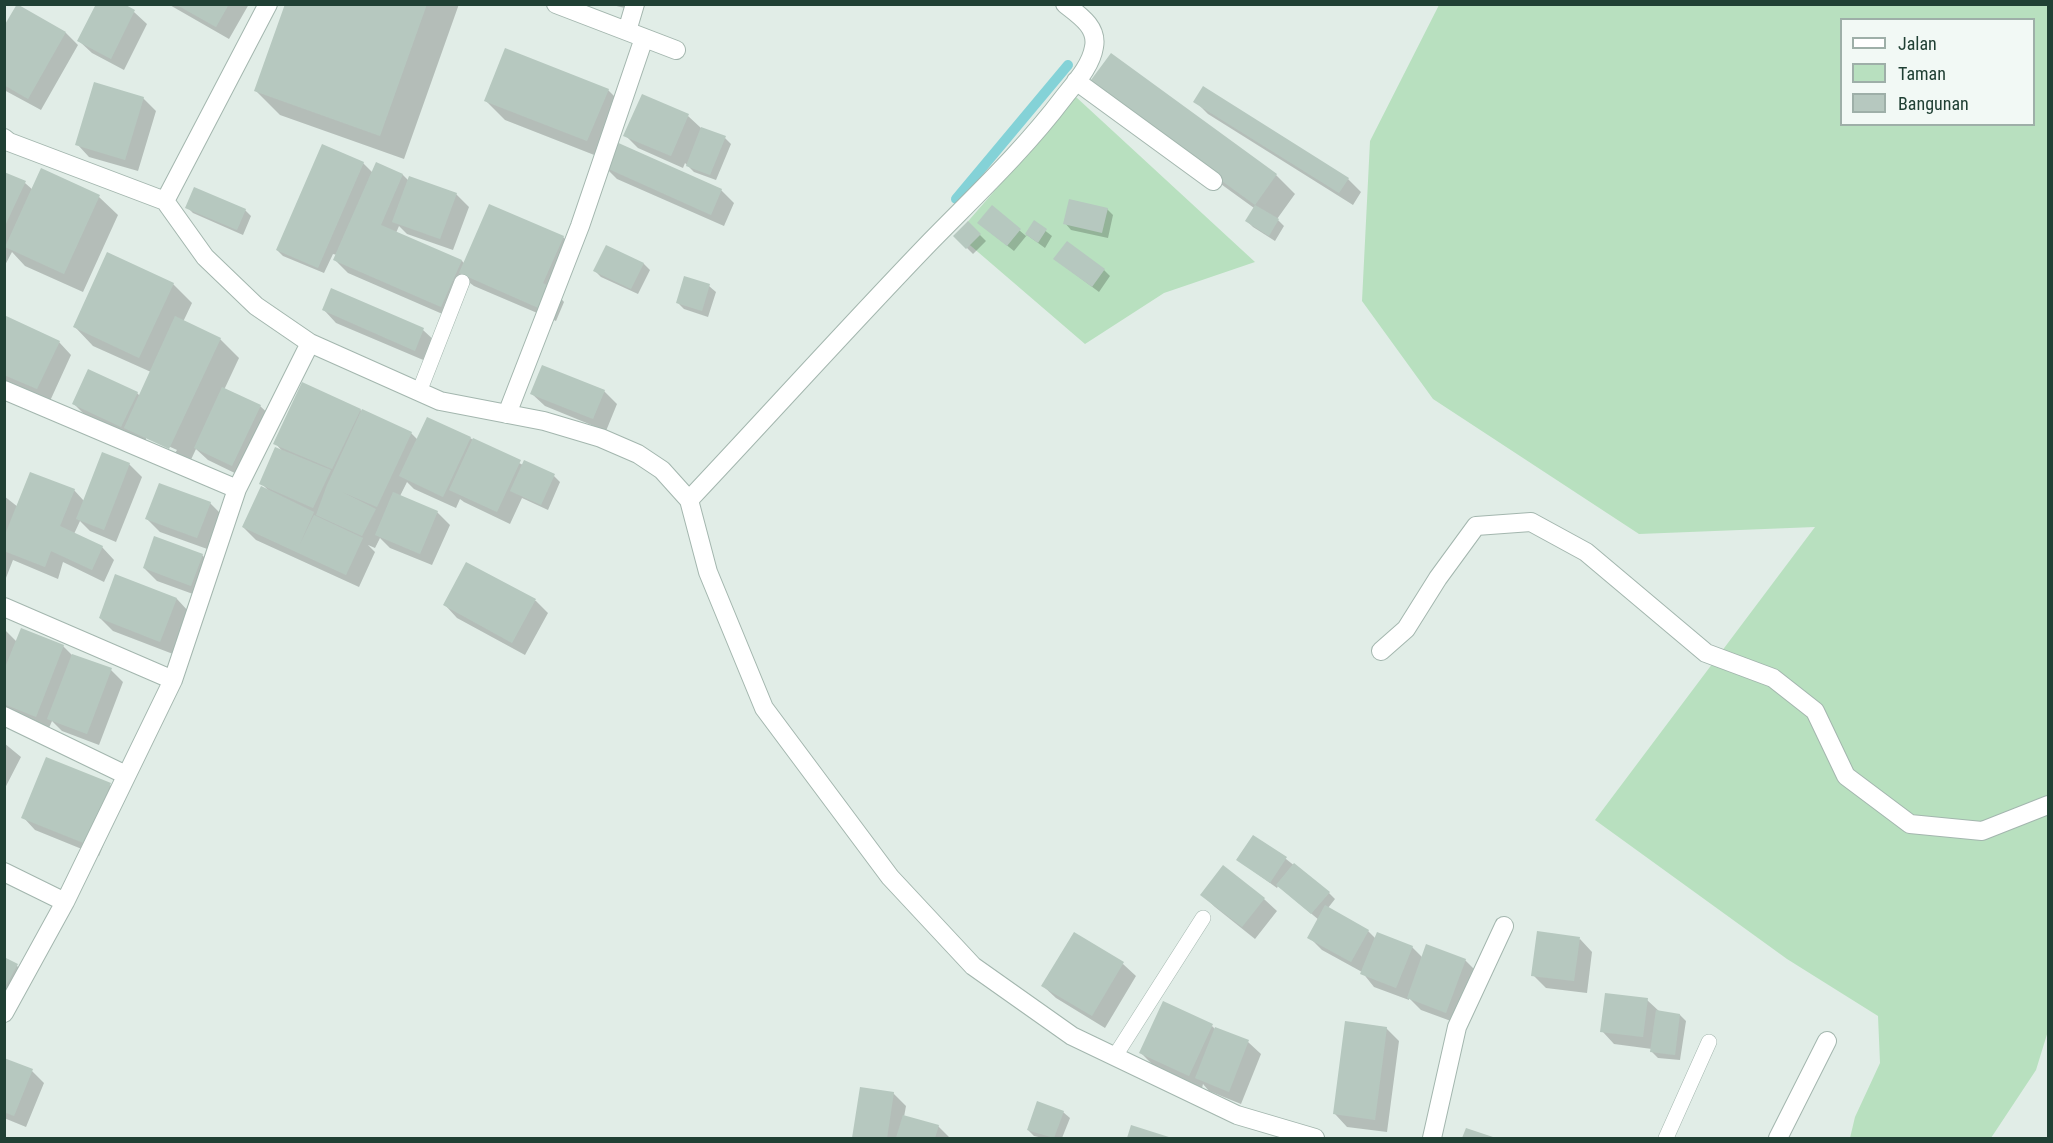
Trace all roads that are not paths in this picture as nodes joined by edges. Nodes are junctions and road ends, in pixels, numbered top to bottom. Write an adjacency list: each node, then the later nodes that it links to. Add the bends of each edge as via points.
1 (268, 4): 11 (street)
2 (556, 4): 5 (street)
3 (635, 4): 5 (street)
4 (1065, 4): 8 (street, via 1086,20 1092,30 1094,46)
5 (627, 31): 6 (street)
6 (644, 38): 7 (street); 16 (street, via 580,226)
7 (676, 50)
8 (1076, 81): 10 (street); 18 (street, via 1004,168)
9 (4, 138): 11 (street)
10 (1213, 181)
11 (165, 201): 13 (street, via 205,257 256,306)
12 (462, 282): 15 (lane)
13 (310, 343): 15 (street); 17 (street)
14 (4, 390): 17 (street)
15 (419, 392): 16 (street, via 440,401)
16 (507, 414): 18 (street, via 601,438 638,454 662,470)
17 (237, 489): 21 (street)
18 (689, 500): 32 (street, via 708,572 764,708 890,877 973,966 1072,1036)
19 (4, 607): 21 (street)
20 (1381, 651): 24 (street, via 1406,629 1476,526 1531,522 1586,552 1706,653 1773,678 1815,711 1846,776 1910,824 1982,831)
21 (173, 680): 23 (street)
22 (4, 716): 23 (street)
23 (126, 775): 26 (street)
24 (2049, 805)
25 (4, 872): 26 (street)
26 (65, 902): 29 (street)
27 (1203, 918): 32 (lane)
28 (1504, 926): 34 (street, via 1457,1027)
29 (5, 1012)
30 (1827, 1041): 36 (street)
31 (1709, 1042): 35 (lane)
32 (1115, 1056): 33 (street, via 1237,1115)
33 (1315, 1138)
34 (1432, 1138)
35 (1666, 1138)
36 (1778, 1138)

